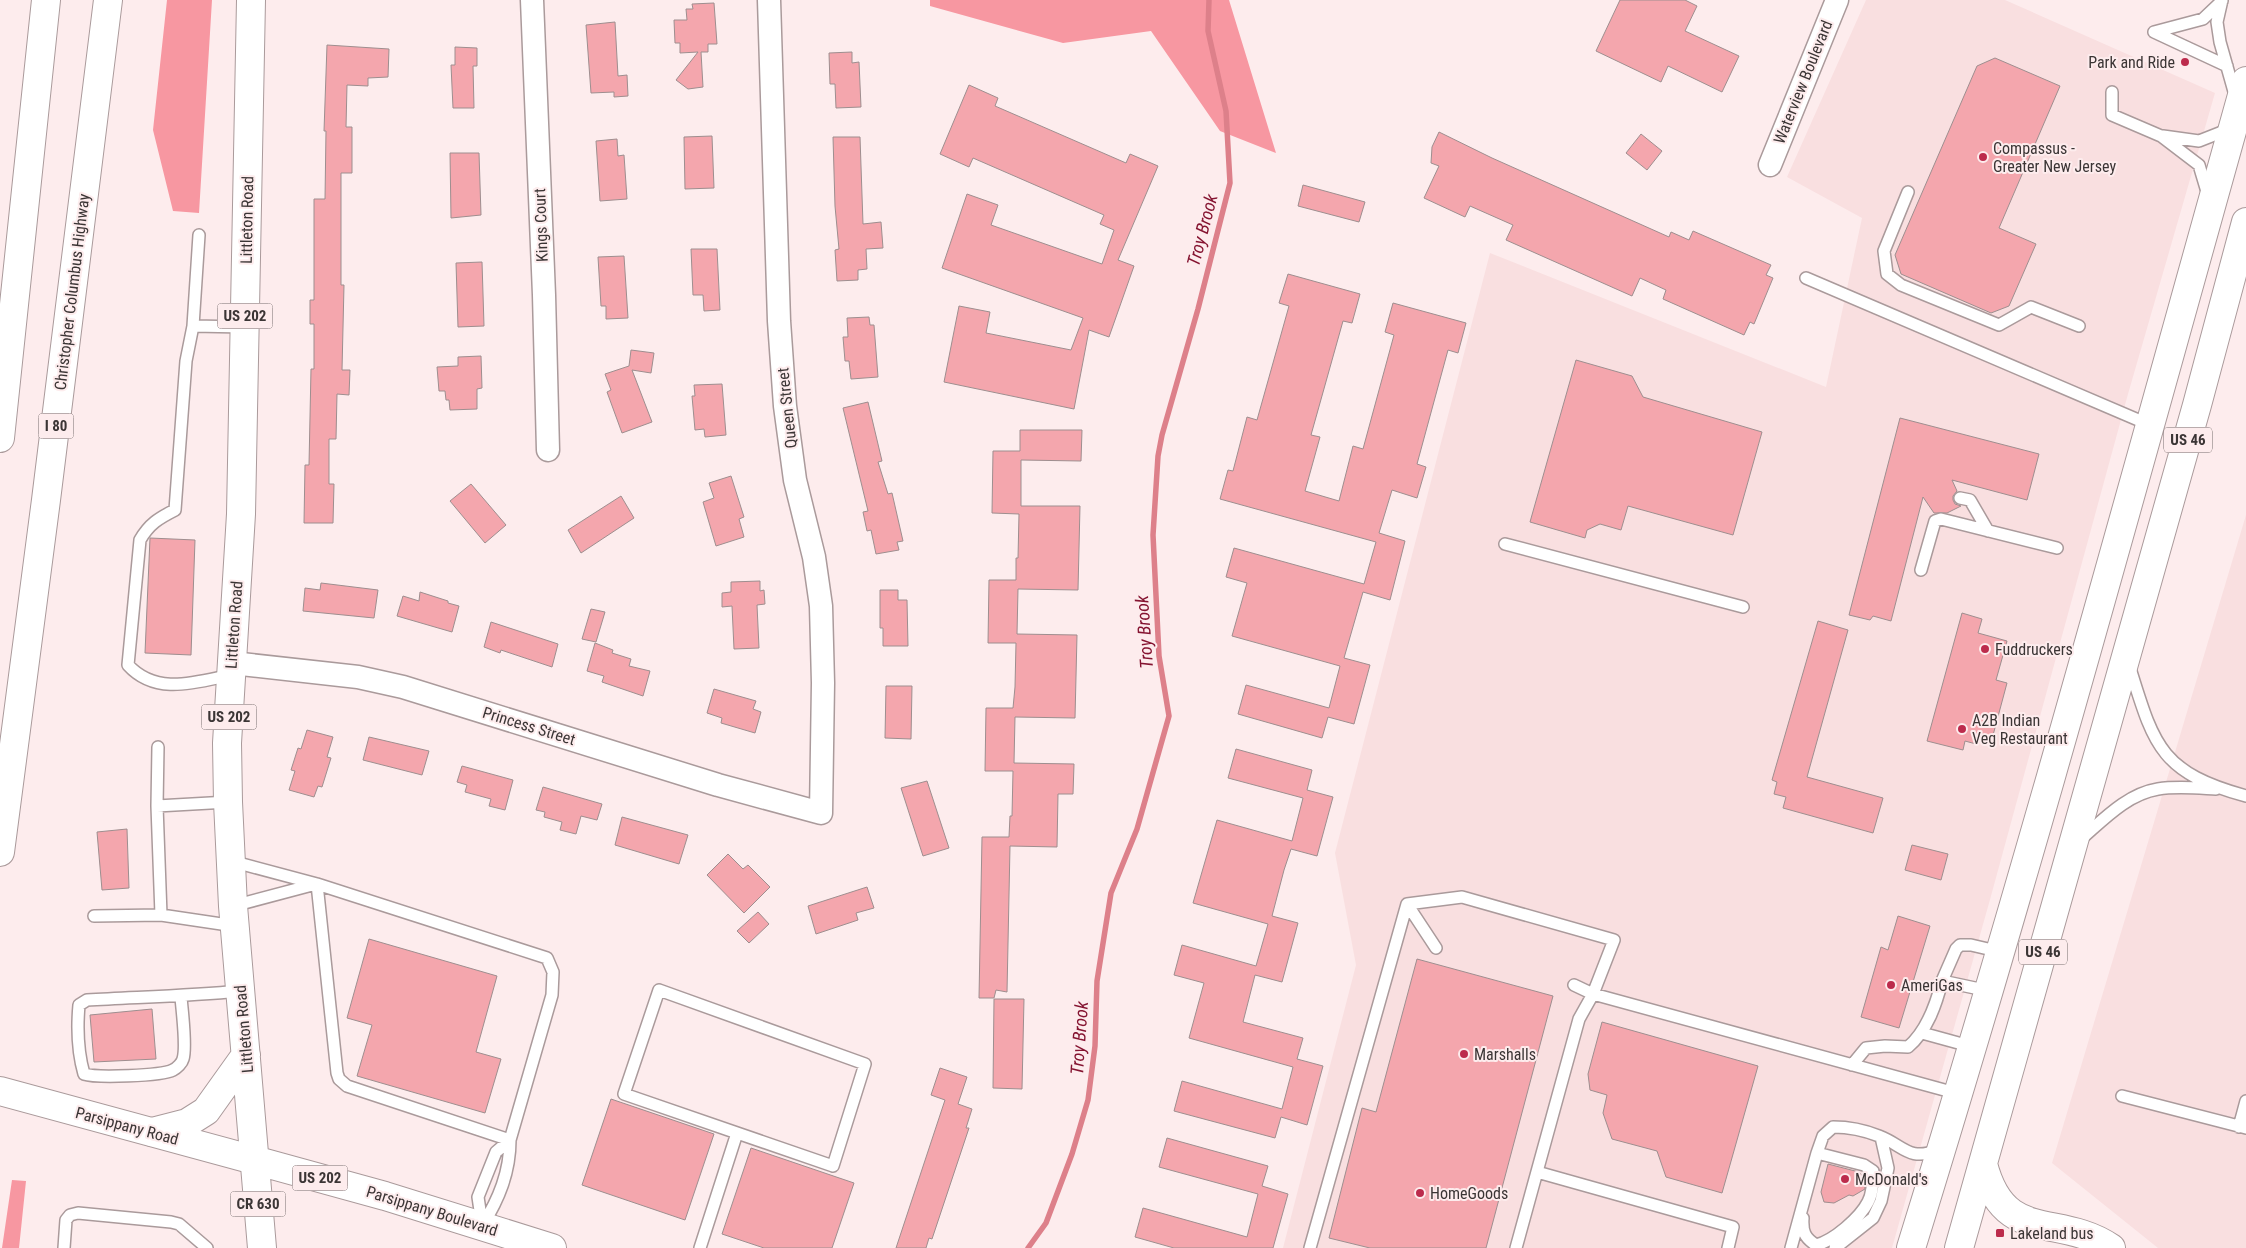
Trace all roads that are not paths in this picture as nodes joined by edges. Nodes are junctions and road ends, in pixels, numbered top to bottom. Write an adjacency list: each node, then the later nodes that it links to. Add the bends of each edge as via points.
1 (46, 0): 22 (main road)
2 (108, 0): 39 (main road, Christopher Columbus Highway / I 80)
3 (251, 0): 19 (main road, Littleton Road / US 202)
4 (532, 0): 23 (street, Kings Court)
5 (769, 0): 37 (street, Queen Street, via 779,321 785,406 795,480 814,557 821,606)
6 (1837, 0): 12 (street, Waterview Boulevard)
7 (2222, 0): 8 (lane, via 2217,22 2220,42); 8 (lane, via 2203,19 2154,32)
8 (2237, 74): 10 (main road, US 46)
9 (2112, 92): 11 (lane, via 2112,115)
10 (2236, 117): 11 (lane, via 2199,141); 14 (main road, US 46)
11 (2161, 136): 14 (lane, via 2199,165)
12 (1770, 165)
13 (1908, 192): 20 (lane, via 1884,251 1887,274 1901,285 1999,325 2031,307)
14 (2211, 206): 21 (main road, US 46)
15 (2246, 222): 30 (main road, US 46)
16 (199, 235): 18 (lane)
17 (1806, 278): 21 (lane)
18 (193, 326): 19 (lane); 31 (lane, via 186,361 175,510 156,519 140,540 128,665 138,676 166,684 190,685)
19 (245, 326): 31 (main road, Littleton Road / US 202, via 241,514)
20 (2079, 326)
21 (2150, 425): 47 (main road, US 46)
22 (0, 438)
23 (548, 450)
24 (1960, 498): 25 (lane, via 1970,500)
25 (1988, 531): 27 (lane); 28 (lane, via 1936,519)
26 (1505, 544): 29 (lane)
27 (2057, 548)
28 (1921, 570)
29 (1743, 607)
30 (2127, 656): 33 (lane, via 2156,742 2181,769); 38 (main road, US 46)
31 (231, 669): 35 (main road, Littleton Road / US 202); 37 (street, Princess Street, via 348,676 403,687 718,785)
32 (158, 747): 36 (lane)
33 (2219, 789): 34 (lane); 38 (lane, via 2157,789 2137,796 2112,812)
34 (2246, 796)
35 (228, 802): 36 (lane); 40 (main road, Littleton Road / US 202)
36 (157, 806): 43 (lane)
37 (821, 813)
38 (2074, 845): 70 (main road, US 46)
39 (0, 852)
40 (231, 860): 41 (lane); 45 (main road, Littleton Road / US 202)
41 (317, 884): 45 (lane); 66 (lane, via 339,1079 348,1086); 66 (lane, via 547,958 553,972 552,996)
42 (1407, 904): 46 (lane); 52 (lane, via 1462,897 1614,940); 81 (lane)
43 (162, 915): 44 (lane); 45 (lane)
44 (94, 916)
45 (234, 916): 50 (main road, Littleton Road / US 202)
46 (1436, 948)
47 (2001, 952): 48 (lane, via 1960,945); 51 (main road, US 46)
48 (1942, 981): 51 (lane); 54 (lane)
49 (1574, 985): 52 (lane)
50 (240, 991): 53 (lane); 56 (main road, Littleton Road / US 202)
51 (1989, 991): 55 (main road, US 46)
52 (1594, 994): 57 (lane); 71 (lane, via 1579,1019)
53 (181, 997): 53 (lane, via 87,1000 79,1005 84,1074 93,1077 173,1070 183,1059)
54 (1922, 1033): 55 (lane); 57 (lane, via 1908,1047 1866,1048)
55 (1972, 1048): 59 (main road, US 46)
56 (246, 1055): 63 (main road, via 206,1111 187,1123); 69 (main road, Littleton Road / US 202)
57 (1852, 1065): 59 (lane)
58 (0, 1090): 63 (main road, Parsippany Road)
59 (1958, 1094): 67 (main road, US 46)
60 (2122, 1096): 62 (lane)
61 (2246, 1101): 62 (lane)
62 (2242, 1127)
63 (152, 1132): 69 (main road, Parsippany Road)
64 (737, 1133): 64 (lane, via 833,1166 866,1064 659,990 624,1094); 80 (lane)
65 (1881, 1137): 67 (lane, via 1916,1155 1926,1155); 68 (lane, via 1850,1127 1833,1127 1824,1136); 85 (lane, via 1888,1168 1881,1201 1873,1218)
66 (510, 1140): 73 (lane, via 510,1159 497,1202); 73 (lane, via 496,1152 478,1197)
67 (1941, 1148): 86 (main road, US 46)
68 (1817, 1153): 72 (lane); 74 (lane, via 1864,1164 1872,1171 1869,1201)
69 (254, 1160): 73 (main road, Parsippany Boulevard / US 202); 78 (main road, Littleton Road / CR 630)
70 (1983, 1164): 87 (main road, US 46); 88 (main road, via 1988,1182 2010,1213 2096,1240)
71 (1537, 1172): 82 (lane); 83 (lane, via 1733,1227)
72 (1803, 1209): 74 (lane, via 1802,1228 1807,1239 1816,1245 1827,1243); 84 (lane)
73 (482, 1226): 75 (main road, Parsippany Boulevard / US 202)
74 (1841, 1231): 85 (lane)
75 (507, 1241): 79 (main road, Parsippany Boulevard / US 202)
76 (64, 1248): 77 (lane, via 66,1220 78,1213 179,1224)
77 (207, 1248)
78 (262, 1248)
79 (552, 1248)
80 (700, 1248)
81 (1310, 1248)
82 (1516, 1248)
83 (1728, 1248)
84 (1791, 1248)
85 (1833, 1248)
86 (1911, 1248)
87 (1958, 1248)
88 (2111, 1248)

